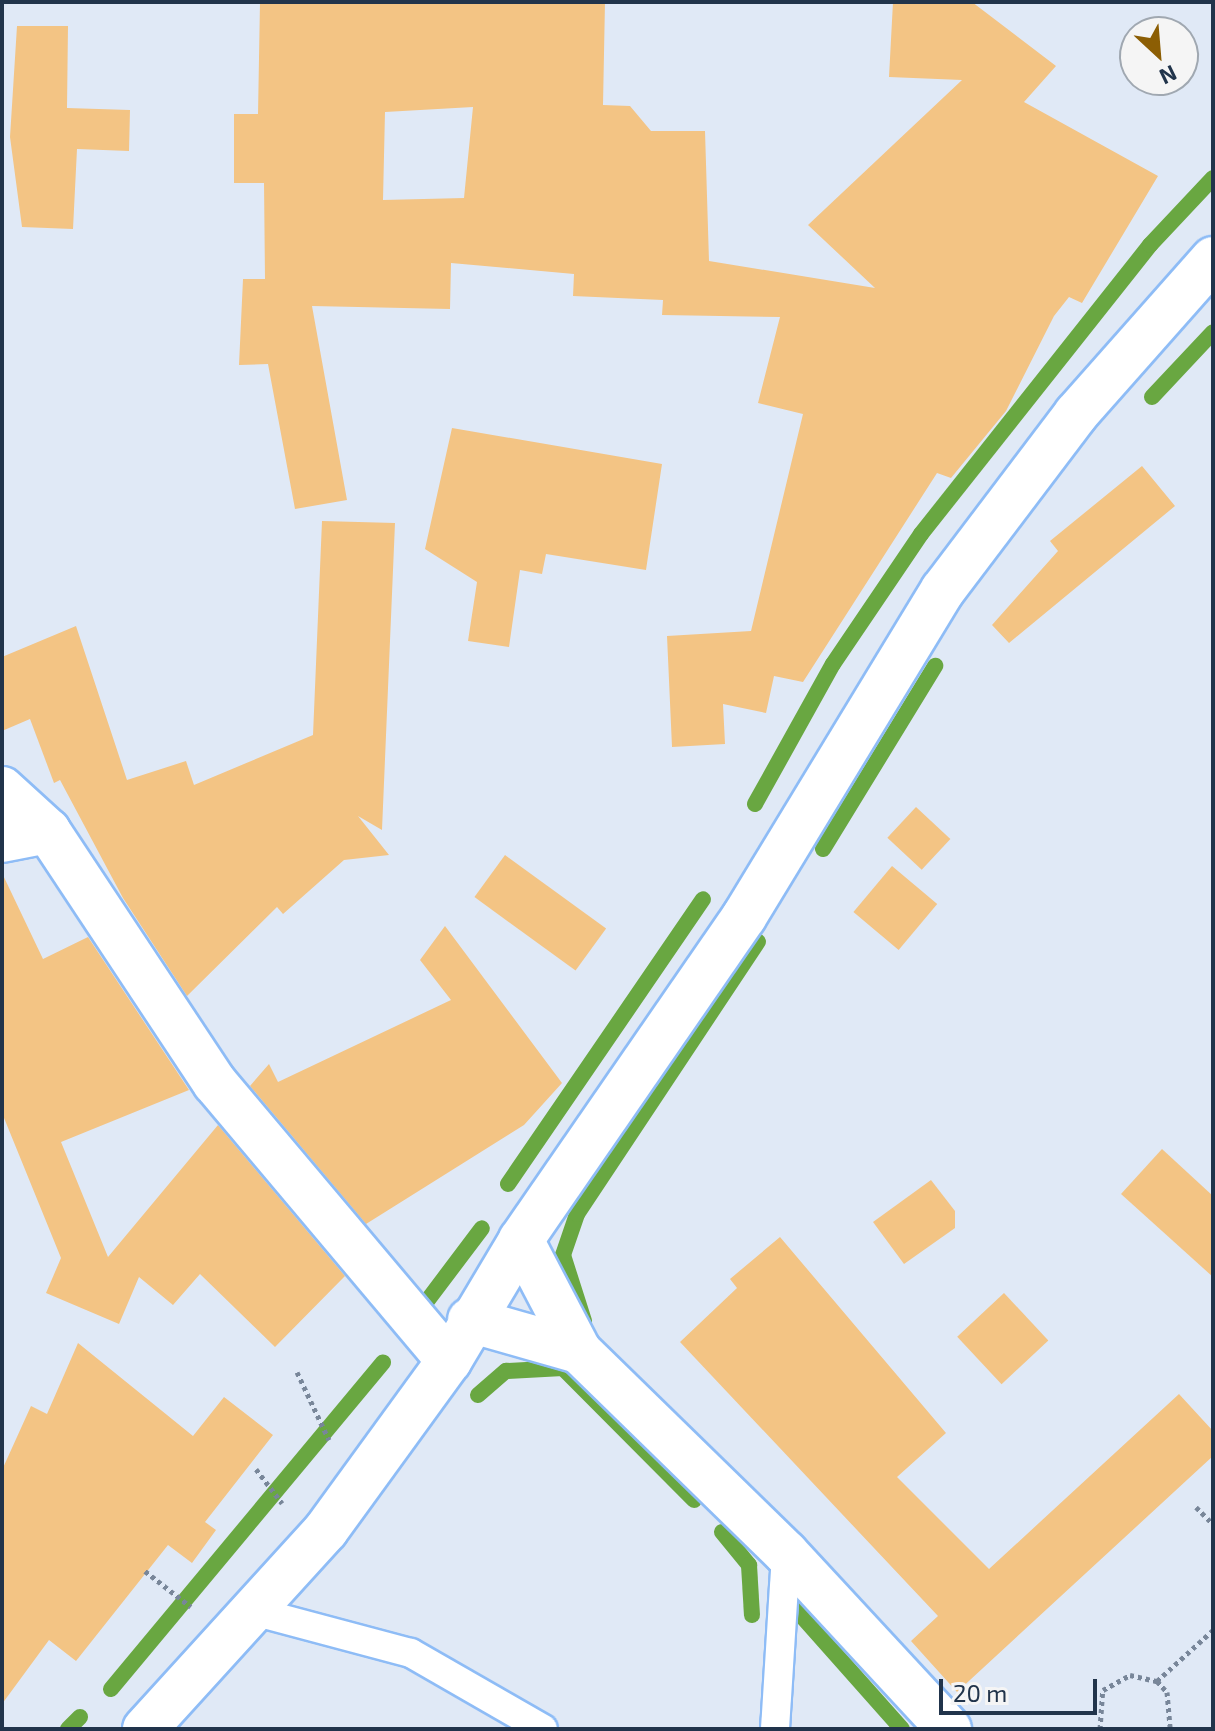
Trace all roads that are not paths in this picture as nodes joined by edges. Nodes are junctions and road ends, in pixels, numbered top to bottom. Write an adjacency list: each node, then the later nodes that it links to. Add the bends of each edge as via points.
1 (1213, 259): 5 (street, via 1076,414 943,590 744,917)
2 (2, 789): 3 (street)
3 (48, 831): 4 (street); 8 (street, via 215,1083)
4 (2, 840)
5 (521, 1240): 6 (street); 7 (street)
6 (470, 1320): 7 (street); 8 (street)
7 (579, 1351): 9 (street)
8 (449, 1361): 10 (street, via 326,1530)
9 (786, 1553): 13 (lane); 14 (street)
10 (253, 1611): 11 (street); 12 (lane, via 411,1653)
11 (145, 1729)
12 (543, 1729)
13 (775, 1729)
14 (949, 1729)

